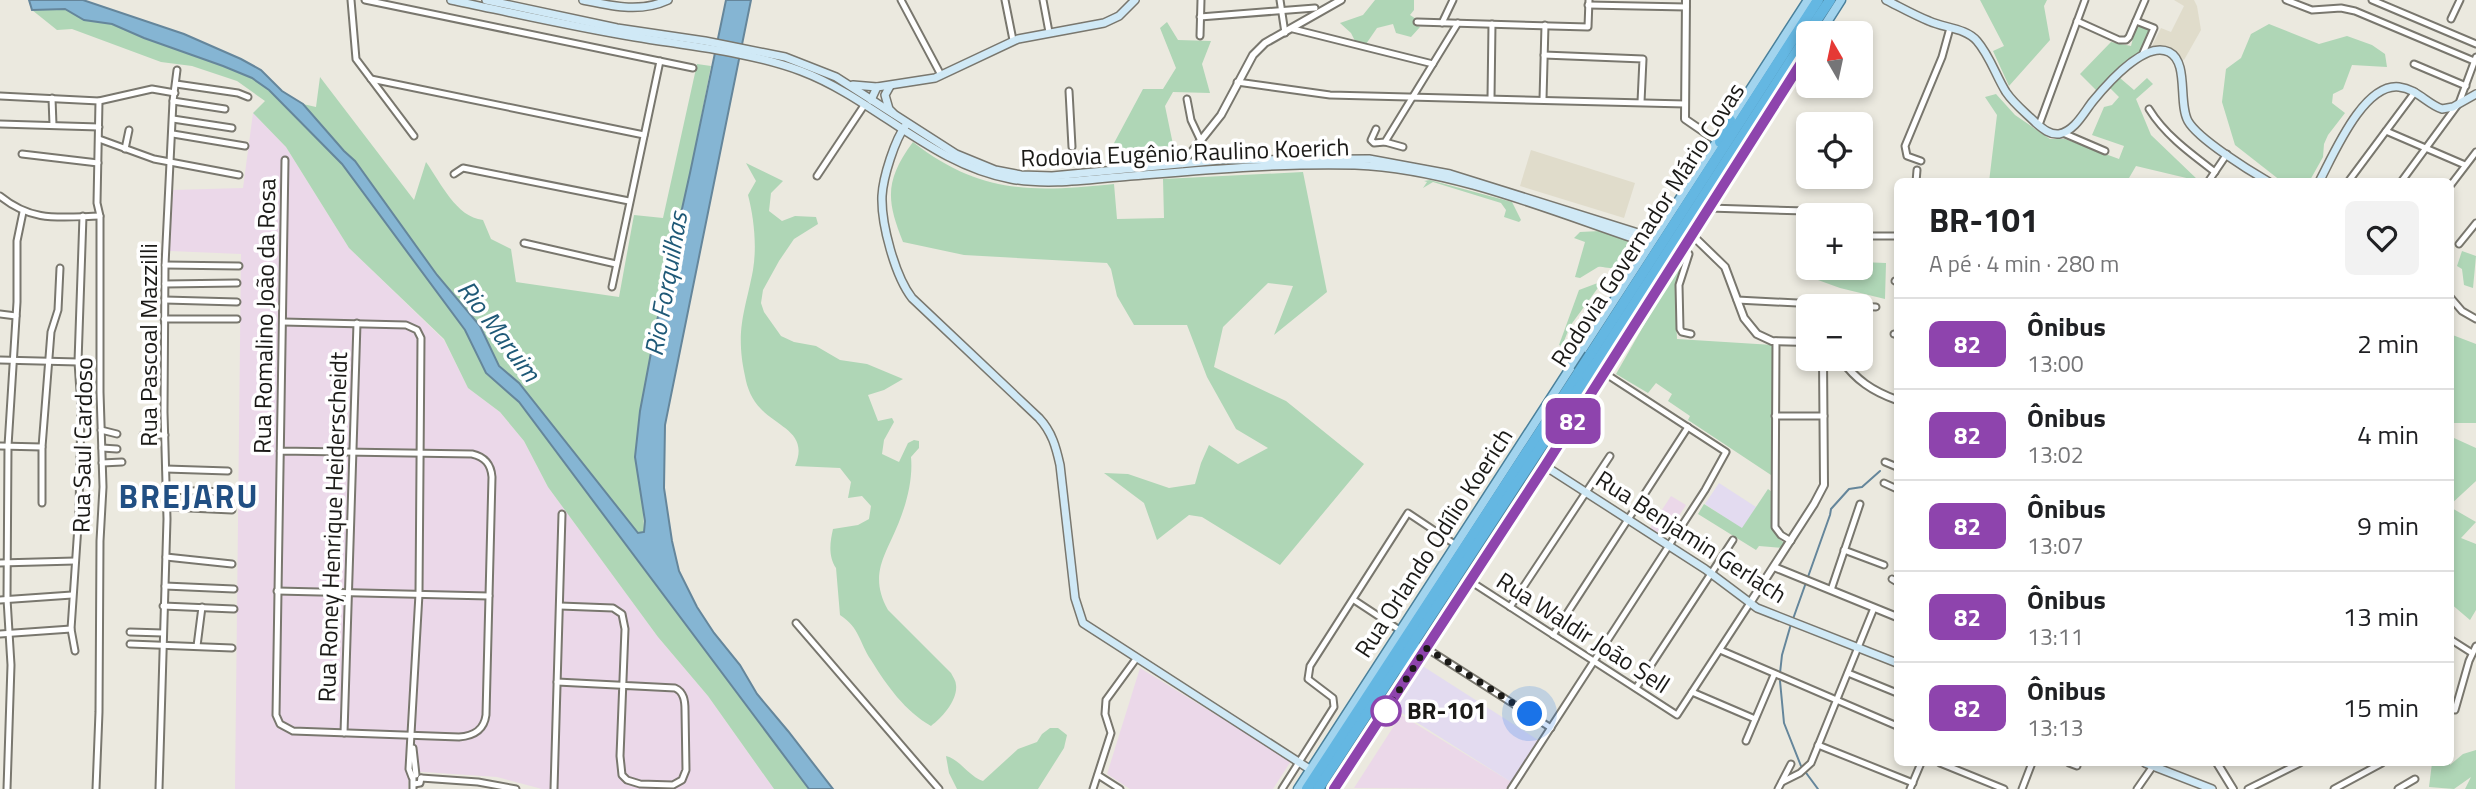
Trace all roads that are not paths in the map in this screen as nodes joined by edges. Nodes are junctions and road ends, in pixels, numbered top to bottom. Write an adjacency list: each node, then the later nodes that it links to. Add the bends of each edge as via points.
1 (352, 0): 60 (street, via 356,59)
2 (365, 0): 53 (street)
3 (451, 0): 47 (main road, Rodovia Eugênio Raulino Koerich, via 620,34)
4 (486, 0): 47 (main road, Rodovia Eugênio Raulino Koerich)
5 (583, 0): 6 (main road, via 643,8)
6 (668, 0)
7 (901, 0): 59 (street)
8 (1005, 0): 46 (street)
9 (1043, 0): 43 (street)
10 (1135, 0): 43 (main road, via 1104,23)
11 (1201, 0): 30 (street)
12 (1280, 0): 29 (street)
13 (1341, 0): 42 (street)
14 (1453, 0): 37 (street)
15 (1808, 0): 87 (main road, Rua Orlando Odílio Koerich)
16 (1818, 0): 125 (highway, Rodovia Governador Mário Covas)
17 (1830, 0): 32 (highway, Rodovia Governador Mário Covas)
18 (1841, 0): 33 (main road)
19 (1885, 0): 41 (main road)
20 (2085, 0): 34 (street)
21 (2145, 0): 35 (street)
22 (2286, 0): 52 (street, via 2312,10 2355,10)
23 (2372, 0): 48 (street)
24 (2460, 0): 31 (street)
25 (1588, 2): 26 (street); 40 (street, via 1588,27)
26 (1636, 3): 27 (street)
27 (1686, 3): 82 (street)
28 (1315, 8): 29 (street)
29 (1280, 10): 30 (street); 44 (street)
30 (1200, 17): 45 (street)
31 (2451, 19)
32 (1816, 21)
33 (1827, 21)
34 (2077, 21): 35 (street, via 2122,40 2129,37); 90 (street)
35 (2136, 21): 50 (street, via 2154,28)
36 (1417, 22): 37 (street)
37 (1442, 23): 38 (street)
38 (1458, 23): 39 (street); 54 (street)
39 (1492, 24): 40 (street); 74 (street)
40 (1545, 25): 51 (street)
41 (1950, 28): 90 (main road, via 1976,40 2006,92); 115 (street, via 1905,146 1908,156)
42 (1293, 29): 44 (street); 54 (street)
43 (1049, 32): 46 (main road)
44 (1285, 33): 62 (street, via 1255,51)
45 (1200, 36)
46 (1013, 40): 59 (main road)
47 (704, 44): 61 (main road, Rodovia Eugênio Raulino Koerich, via 756,51 811,66); 79 (main road, Rodovia Eugênio Raulino Koerich, via 810,75)
48 (2476, 44)
49 (1796, 53): 142 (highway, Rodovia Governador Mário Covas)
50 (2143, 53): 97 (main road); 112 (main road, via 2160,50 2175,56 2189,123)
51 (1544, 55): 76 (street); 80 (street, via 1643,59)
52 (2475, 59): 64 (street)
53 (660, 61): 56 (street); 99 (street)
54 (1433, 64): 70 (street)
55 (2414, 64): 64 (street)
56 (693, 68)
57 (177, 70): 63 (street, Rua Pascoal Mazzilli)
58 (1796, 71): 126 (main road)
59 (942, 75): 65 (main road)
60 (371, 79): 99 (street); 100 (street)
61 (845, 82): 65 (main road); 79 (main road, Rodovia Eugênio Raulino Koerich)
62 (1237, 82): 70 (street, via 1318,94); 102 (street, via 1223,111)
63 (176, 84): 68 (street, Rua Pascoal Mazzilli); 72 (street)
64 (2466, 86): 81 (street)
65 (883, 89): 79 (main road); 85 (main road)
66 (1069, 91): 107 (street)
67 (2415, 92): 81 (main road, via 2439,108); 96 (street); 130 (main road, via 2394,87 2366,104)
68 (175, 93): 77 (street, via 152,89); 78 (street, Rua Pascoal Mazzilli)
69 (2476, 94): 81 (main road)
70 (1413, 95): 74 (street); 104 (street)
71 (0, 96): 73 (street)
72 (248, 97)
73 (52, 98): 77 (street); 89 (street)
74 (1491, 98): 76 (street)
75 (1187, 99): 102 (street)
76 (1543, 99): 80 (street)
77 (99, 101): 92 (street, Rua Saul Cardoso)
78 (173, 102): 83 (street); 86 (street, Rua Pascoal Mazzilli)
79 (871, 102): 85 (main road, Rodovia Eugênio Raulino Koerich); 91 (main road, Rodovia Eugênio Raulino Koerich); 124 (street)
80 (1641, 102): 82 (street)
81 (2459, 103): 108 (street)
82 (1685, 104): 103 (street, via 1686,121)
83 (225, 109)
84 (2149, 109): 121 (street, via 2176,141)
85 (896, 116): 91 (main road, Rodovia Eugênio Raulino Koerich)
86 (173, 119): 93 (street); 98 (street, Rua Pascoal Mazzilli)
87 (1730, 120): 103 (main road, Rua Orlando Odílio Koerich); 125 (highway)
88 (0, 124): 89 (street)
89 (53, 125): 92 (street)
90 (2039, 125): 97 (main road)
91 (905, 126): 118 (main road, Rodovia Eugênio Raulino Koerich, via 965,159 1021,175); 145 (main road, Rodovia Eugênio Raulino Koerich, via 964,164 1024,181 1306,166 1404,170); 270 (main road, via 882,193 900,278 912,299 1049,430 1060,466 1080,619)
92 (99, 127): 101 (street, Rua Saul Cardoso)
93 (232, 128)
94 (1376, 129): 104 (street, via 1372,142)
95 (130, 130): 109 (street)
96 (2386, 131): 108 (street); 131 (street)
97 (2063, 133): 110 (street)
98 (173, 134): 105 (street); 117 (street, Rua Pascoal Mazzilli)
99 (645, 135): 135 (street)
100 (414, 136)
101 (99, 139): 109 (street); 116 (street, Rua Saul Cardoso)
102 (1200, 139): 118 (street)
103 (1717, 141): 145 (main road, Rua Orlando Odílio Koerich)
104 (1385, 142): 106 (street)
105 (245, 146)
106 (1403, 147)
107 (1072, 148)
108 (2426, 148): 119 (street); 132 (street)
109 (125, 149): 117 (street)
110 (2105, 151)
111 (2476, 152): 119 (street)
112 (2227, 153): 121 (street); 129 (main road)
113 (22, 154): 116 (street)
114 (285, 160): 166 (street, Rua Romalino João da Rosa)
115 (1921, 161)
116 (98, 163): 140 (street, Rua Saul Cardoso)
117 (170, 163): 123 (street); 150 (street, Rua Pascoal Mazzilli)
118 (1182, 164): 145 (main road, Rodovia Eugênio Raulino Koerich, via 1369,159 1450,174)
119 (2465, 165): 133 (street)
120 (1917, 170): 127 (street)
121 (2215, 172): 128 (street)
122 (454, 174): 135 (street, via 463,168)
123 (239, 175)
124 (817, 176)
125 (1704, 177): 172 (highway, Rodovia Governador Mário Covas)
126 (1728, 178): 136 (main road); 142 (highway)
127 (1916, 178)
128 (2211, 178)
129 (2258, 178)
130 (2321, 178)
131 (2350, 178)
132 (2404, 178)
133 (2454, 180)
134 (0, 196): 138 (street)
135 (629, 201): 149 (street)
136 (1709, 208): 137 (street); 142 (main road)
137 (1796, 211)
138 (23, 212): 139 (street, via 43,217); 162 (street, via 17,240)
139 (83, 216): 140 (street); 176 (street)
140 (100, 216): 185 (street, Rua Saul Cardoso)
141 (2476, 223): 147 (street)
142 (1686, 232): 148 (main road); 157 (street, via 1721,262); 172 (highway, Rodovia Governador Mário Covas)
143 (1873, 236): 144 (street)
144 (1894, 236)
145 (1652, 241): 171 (main road, Rua Orlando Odílio Koerich)
146 (524, 243): 149 (street)
147 (2459, 244)
148 (1682, 247): 168 (street, via 1689,254 1679,285 1680,329); 179 (main road)
149 (617, 264): 155 (street)
150 (165, 265): 151 (street); 154 (street, Rua Pascoal Mazzilli)
151 (239, 266)
152 (60, 268): 175 (street)
153 (237, 283): 154 (street)
154 (165, 284): 156 (street, Rua Pascoal Mazzilli)
155 (612, 287)
156 (165, 300): 158 (street); 163 (street, Rua Pascoal Mazzilli)
157 (1737, 300): 160 (street); 169 (street, via 1757,334)
158 (237, 302)
159 (2454, 302): 165 (street)
160 (1877, 307)
161 (0, 314): 162 (street)
162 (16, 316): 174 (street)
163 (164, 319): 164 (street); 188 (street, Rua Pascoal Mazzilli)
164 (237, 319)
165 (2476, 319)
166 (283, 322): 167 (street); 194 (street, Rua Romalino João da Rosa)
167 (357, 323): 195 (street, Rua Roney Henrique Heiderscheidt); 196 (street, via 406,325 420,333)
168 (1691, 334)
169 (1776, 341): 170 (street); 182 (street)
170 (1796, 342)
171 (1577, 356): 179 (main road); 218 (main road, Rua Orlando Odílio Koerich)
172 (1594, 358): 180 (highway, Rodovia Governador Mário Covas, bridge)
173 (0, 360): 174 (street)
174 (13, 360): 175 (street); 190 (street)
175 (50, 362): 176 (street); 191 (street)
176 (78, 362): 222 (street, via 81,407)
177 (1823, 371): 183 (street)
178 (1851, 371): 181 (street, via 1875,391)
179 (1603, 372): 184 (street); 201 (main road)
180 (1583, 374): 247 (highway, Rodovia Governador Mário Covas); 255 (highway, Rodovia Governador Mário Covas)
181 (1894, 399)
182 (1775, 416): 183 (street); 217 (street, via 1775,527)
183 (1824, 416): 217 (street, via 1824,485)
184 (1688, 427): 215 (street); 219 (street, via 1726,452)
185 (101, 430): 186 (street); 192 (street, Rua Saul Cardoso)
186 (117, 434)
187 (143, 435): 188 (street)
188 (165, 435): 203 (street, Rua Pascoal Mazzilli)
189 (0, 446): 190 (street)
190 (8, 446): 191 (street); 223 (street)
191 (42, 447): 210 (street)
192 (102, 448): 193 (street); 200 (street, Rua Saul Cardoso)
193 (117, 449)
194 (281, 451): 195 (street); 233 (street, Rua Romalino João da Rosa)
195 (353, 451): 196 (street); 234 (street, Rua Roney Henrique Heiderscheidt)
196 (420, 453): 235 (street); 237 (street, via 472,454 486,460 492,477)
197 (1610, 456): 209 (street)
198 (122, 462): 200 (street)
199 (1885, 462): 202 (street)
200 (102, 463): 308 (street, Rua Saul Cardoso)
201 (1545, 466): 209 (main road, Rua Benjamin Gerlach); 229 (main road)
202 (1894, 466)
203 (166, 469): 204 (street); 207 (street, Rua Pascoal Mazzilli)
204 (228, 471)
205 (1884, 483): 206 (street)
206 (1894, 488)
207 (166, 489): 208 (street); 212 (street, Rua Pascoal Mazzilli)
208 (228, 492)
209 (1586, 492): 215 (main road, Rua Benjamin Gerlach); 244 (street)
210 (42, 503)
211 (1860, 504): 220 (street)
212 (168, 507): 213 (street); 221 (street, Rua Pascoal Mazzilli)
213 (232, 510)
214 (562, 514): 242 (street)
215 (1628, 520): 219 (main road, Rua Benjamin Gerlach); 257 (street)
216 (1733, 540): 228 (street)
217 (1791, 541): 227 (street)
218 (1456, 545): 239 (street, via 1409,513); 251 (main road, Rua Orlando Odílio Koerich)
219 (1669, 547): 228 (main road, Rua Benjamin Gerlach); 271 (street)
220 (1844, 550): 226 (street); 232 (street)
221 (166, 557): 225 (street); 230 (street, Rua Pascoal Mazzilli)
222 (75, 561): 223 (street); 236 (street)
223 (7, 562): 224 (street); 238 (street)
224 (0, 563)
225 (232, 564)
226 (1884, 565)
227 (1774, 567): 232 (street); 240 (street)
228 (1710, 574): 240 (main road, Rua Benjamin Gerlach); 277 (street)
229 (1470, 581): 244 (street, Rua Waldir João Sell); 265 (main road)
230 (165, 586): 231 (street); 241 (street, Rua Pascoal Mazzilli)
231 (234, 589)
232 (1831, 590): 245 (street)
233 (277, 591): 234 (street); 286 (street, Rua Romalino João da Rosa, via 275,710 280,724 293,731)
234 (349, 592): 235 (street); 286 (street, Rua Roney Henrique Heiderscheidt)
235 (419, 594): 237 (street); 287 (street)
236 (72, 595): 238 (street); 250 (street)
237 (489, 596): 287 (street, via 486,715 479,730 465,736)
238 (4, 599): 253 (street)
239 (1354, 600): 251 (street); 290 (street, via 1310,666 1307,676 1311,682 1335,703)
240 (1750, 603): 263 (main road, Rua Benjamin Gerlach); 266 (street)
241 (163, 606): 243 (street); 254 (street, Rua Pascoal Mazzilli)
242 (559, 606): 275 (street); 276 (street, via 613,608 622,614)
243 (202, 607): 246 (street); 261 (street)
244 (1510, 607): 257 (street, Rua Waldir João Sell)
245 (1874, 608): 248 (street); 263 (street)
246 (234, 609)
247 (1422, 611): 269 (highway); 317 (highway, Rodovia Governador Mário Covas)
248 (1894, 616)
249 (796, 623): 312 (street)
250 (71, 629): 253 (street); 267 (street)
251 (1401, 631): 269 (main road, Rua Orlando Odílio Koerich)
252 (130, 632): 254 (street)
253 (8, 633): 256 (street); 307 (street)
254 (163, 633): 260 (street, Rua Pascoal Mazzilli)
255 (1420, 633): 278 (highway); 318 (highway, Rodovia Governador Mário Covas)
256 (0, 634)
257 (1553, 635): 271 (street, Rua Waldir João Sell)
258 (2454, 642): 268 (street)
259 (130, 644): 260 (street)
260 (163, 645): 261 (street); 309 (street, Rua Pascoal Mazzilli)
261 (197, 646): 264 (street)
262 (2476, 646): 268 (street)
263 (1858, 647): 272 (main road, Rua Benjamin Gerlach); 273 (street)
264 (232, 648)
265 (1426, 648): 278 (main road); 285 (street)
266 (1720, 650): 274 (street); 279 (street)
267 (75, 652)
268 (2472, 653): 282 (street)
269 (1385, 655): 299 (main road, Rua Orlando Odílio Koerich)
270 (1136, 659): 290 (main road); 300 (street, via 1106,700 1111,733)
271 (1594, 661): 277 (street, Rua Waldir João Sell); 285 (street)
272 (1894, 662)
273 (1848, 673): 280 (street); 281 (street)
274 (1774, 675): 281 (street); 283 (street)
275 (557, 682): 276 (street); 311 (street)
276 (622, 685): 276 (street, via 675,688 682,695 686,770 673,785 627,780 621,768)
277 (1636, 688): 279 (street, Rua Waldir João Sell, via 1677,715)
278 (1399, 690): 305 (main road)
279 (1692, 692): 283 (street)
280 (1894, 692)
281 (1837, 699): 284 (street); 289 (street)
282 (2455, 710)
283 (1755, 719): 288 (street)
284 (1894, 725)
285 (1551, 727): 319 (street)
286 (344, 733): 287 (street)
287 (412, 734): 302 (street, via 409,769)
288 (1746, 741)
289 (1818, 745): 303 (street, via 1806,769); 304 (street)
290 (1299, 762): 299 (main road); 315 (street)
291 (1791, 764): 303 (street)
292 (1920, 766): 304 (street)
293 (1947, 766): 321 (street)
294 (2031, 766): 322 (street)
295 (2153, 766): 306 (main road); 323 (street)
296 (2219, 766): 324 (street)
297 (2295, 766): 325 (street)
298 (2376, 766): 326 (street)
299 (1311, 770): 316 (main road, Rua Orlando Odílio Koerich)
300 (1098, 775): 313 (street); 314 (street)
301 (2415, 779): 327 (street)
302 (415, 781): 310 (street, via 478,782)
303 (1783, 782): 320 (street)
304 (1911, 786)
305 (1339, 787)
306 (2207, 788)
307 (7, 789)
308 (96, 789)
309 (159, 789)
310 (516, 789)
311 (554, 789)
312 (939, 789)
313 (1093, 789)
314 (1120, 789)
315 (1282, 789)
316 (1298, 789)
317 (1307, 789)
318 (1318, 789)
319 (1511, 789)
320 (1778, 789)
321 (2004, 789)
322 (2022, 789)
323 (2137, 789)
324 (2233, 789)
325 (2248, 789)
326 (2334, 789)
327 (2398, 789)

